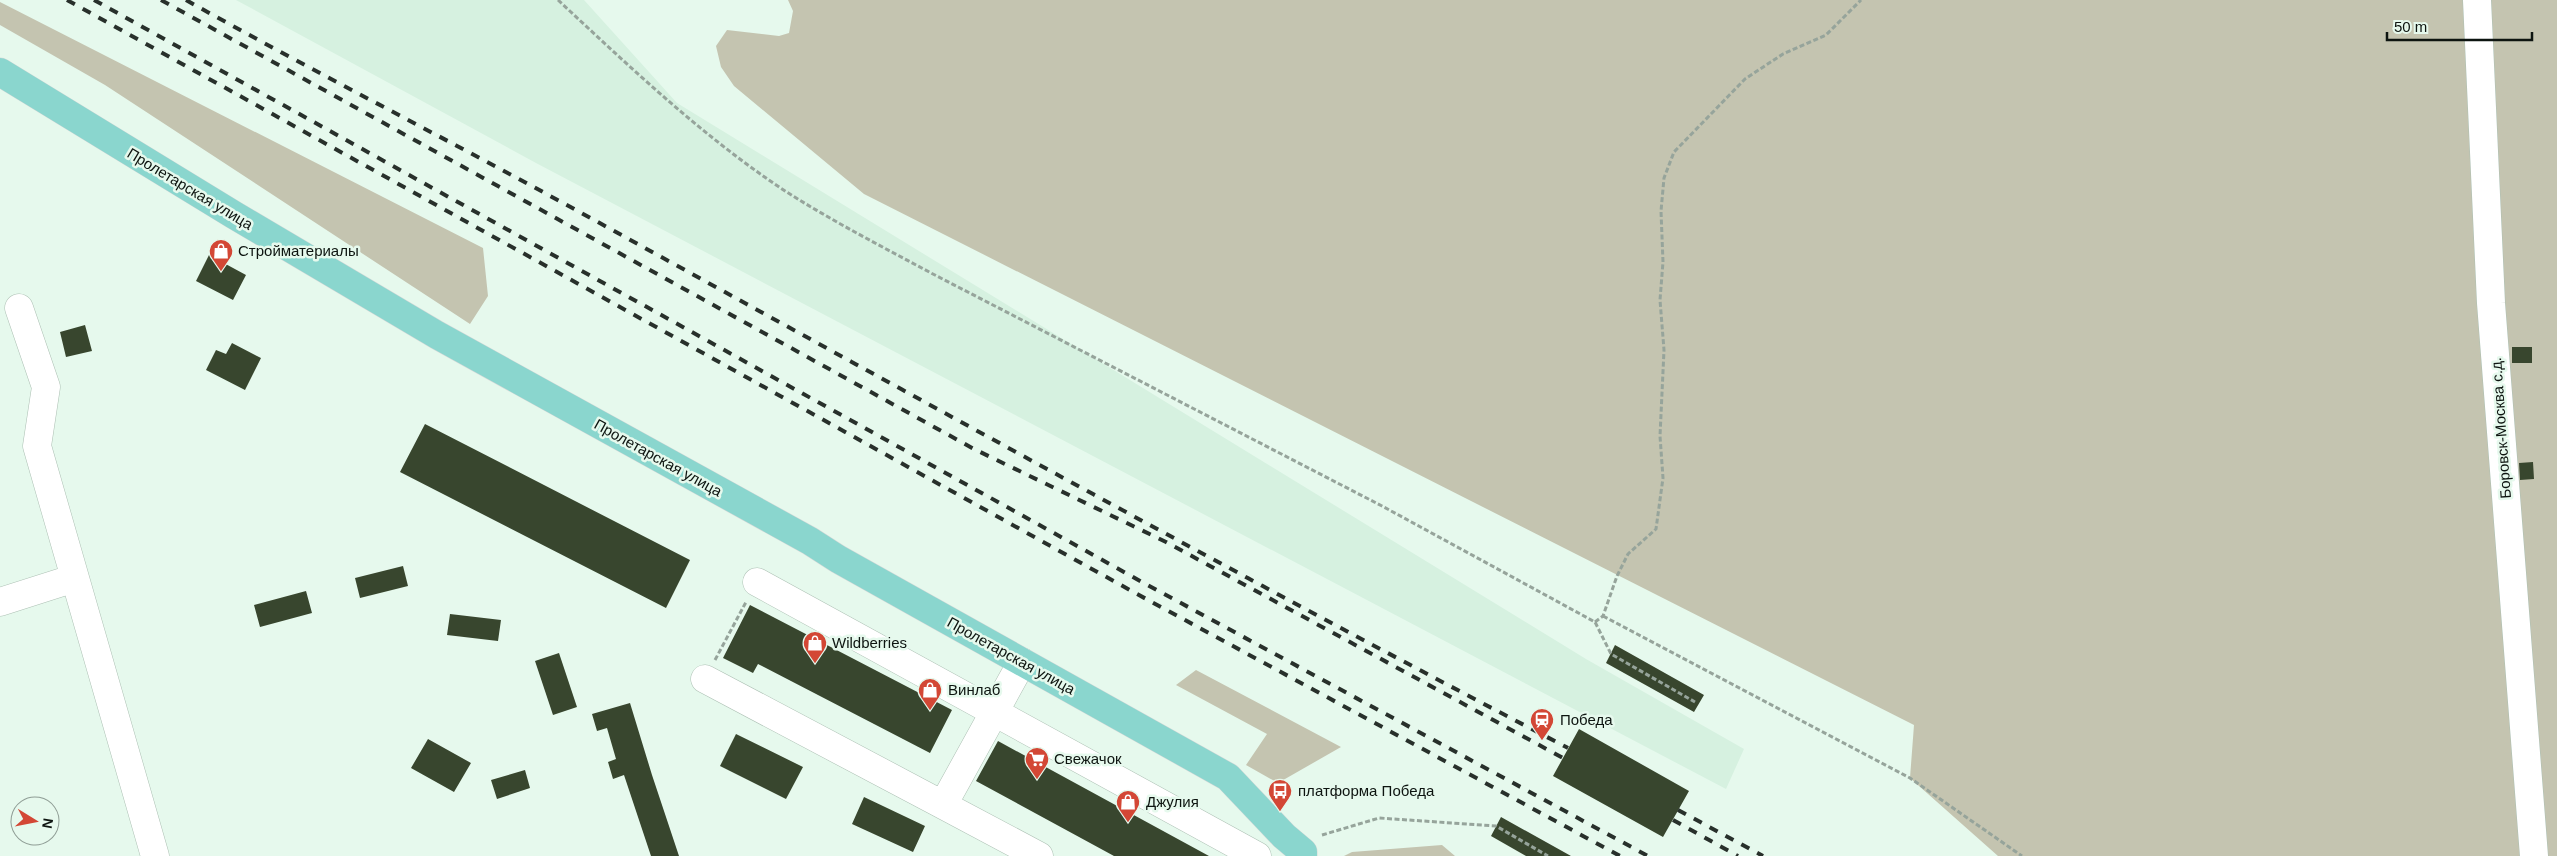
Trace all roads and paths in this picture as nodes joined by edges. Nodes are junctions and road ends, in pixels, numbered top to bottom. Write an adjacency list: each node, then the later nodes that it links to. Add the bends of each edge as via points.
1 (558, 0): 10 (path, via 676,109 782,189 858,234 1356,492)
2 (1861, 0): 9 (path, via 1826,35 1783,54 1745,79 1674,152 1664,178 1661,211 1663,262 1660,300 1664,350 1660,436 1664,478 1656,529 1628,554)
3 (2477, 0): 24 (street, Боровск-Москва с.д., via 2491,303)
4 (0, 72): 11 (main road, Пролетарская улица, via 437,335)
5 (19, 308): 6 (street, via 46,387 36,446)
6 (75, 578): 8 (street); 18 (street)
7 (757, 582): 12 (path); 14 (street)
8 (0, 602)
9 (1602, 616): 10 (path); 23 (path, via 1910,778)
10 (1595, 622): 13 (path, via 1611,654)
11 (1022, 662): 14 (street); 17 (main road, Пролетарская улица, via 1228,777)
12 (705, 679): 15 (street)
13 (1695, 702)
14 (994, 712): 15 (street); 20 (street)
15 (943, 805): 19 (street)
16 (1322, 835): 22 (path, via 1380,818 1496,826)
17 (1278, 846): 21 (main road, Пролетарская улица, via 1303,852)
18 (155, 856)
19 (1039, 856)
20 (1257, 856)
21 (1302, 856)
22 (1548, 856)
23 (2022, 856)
24 (2534, 856)

